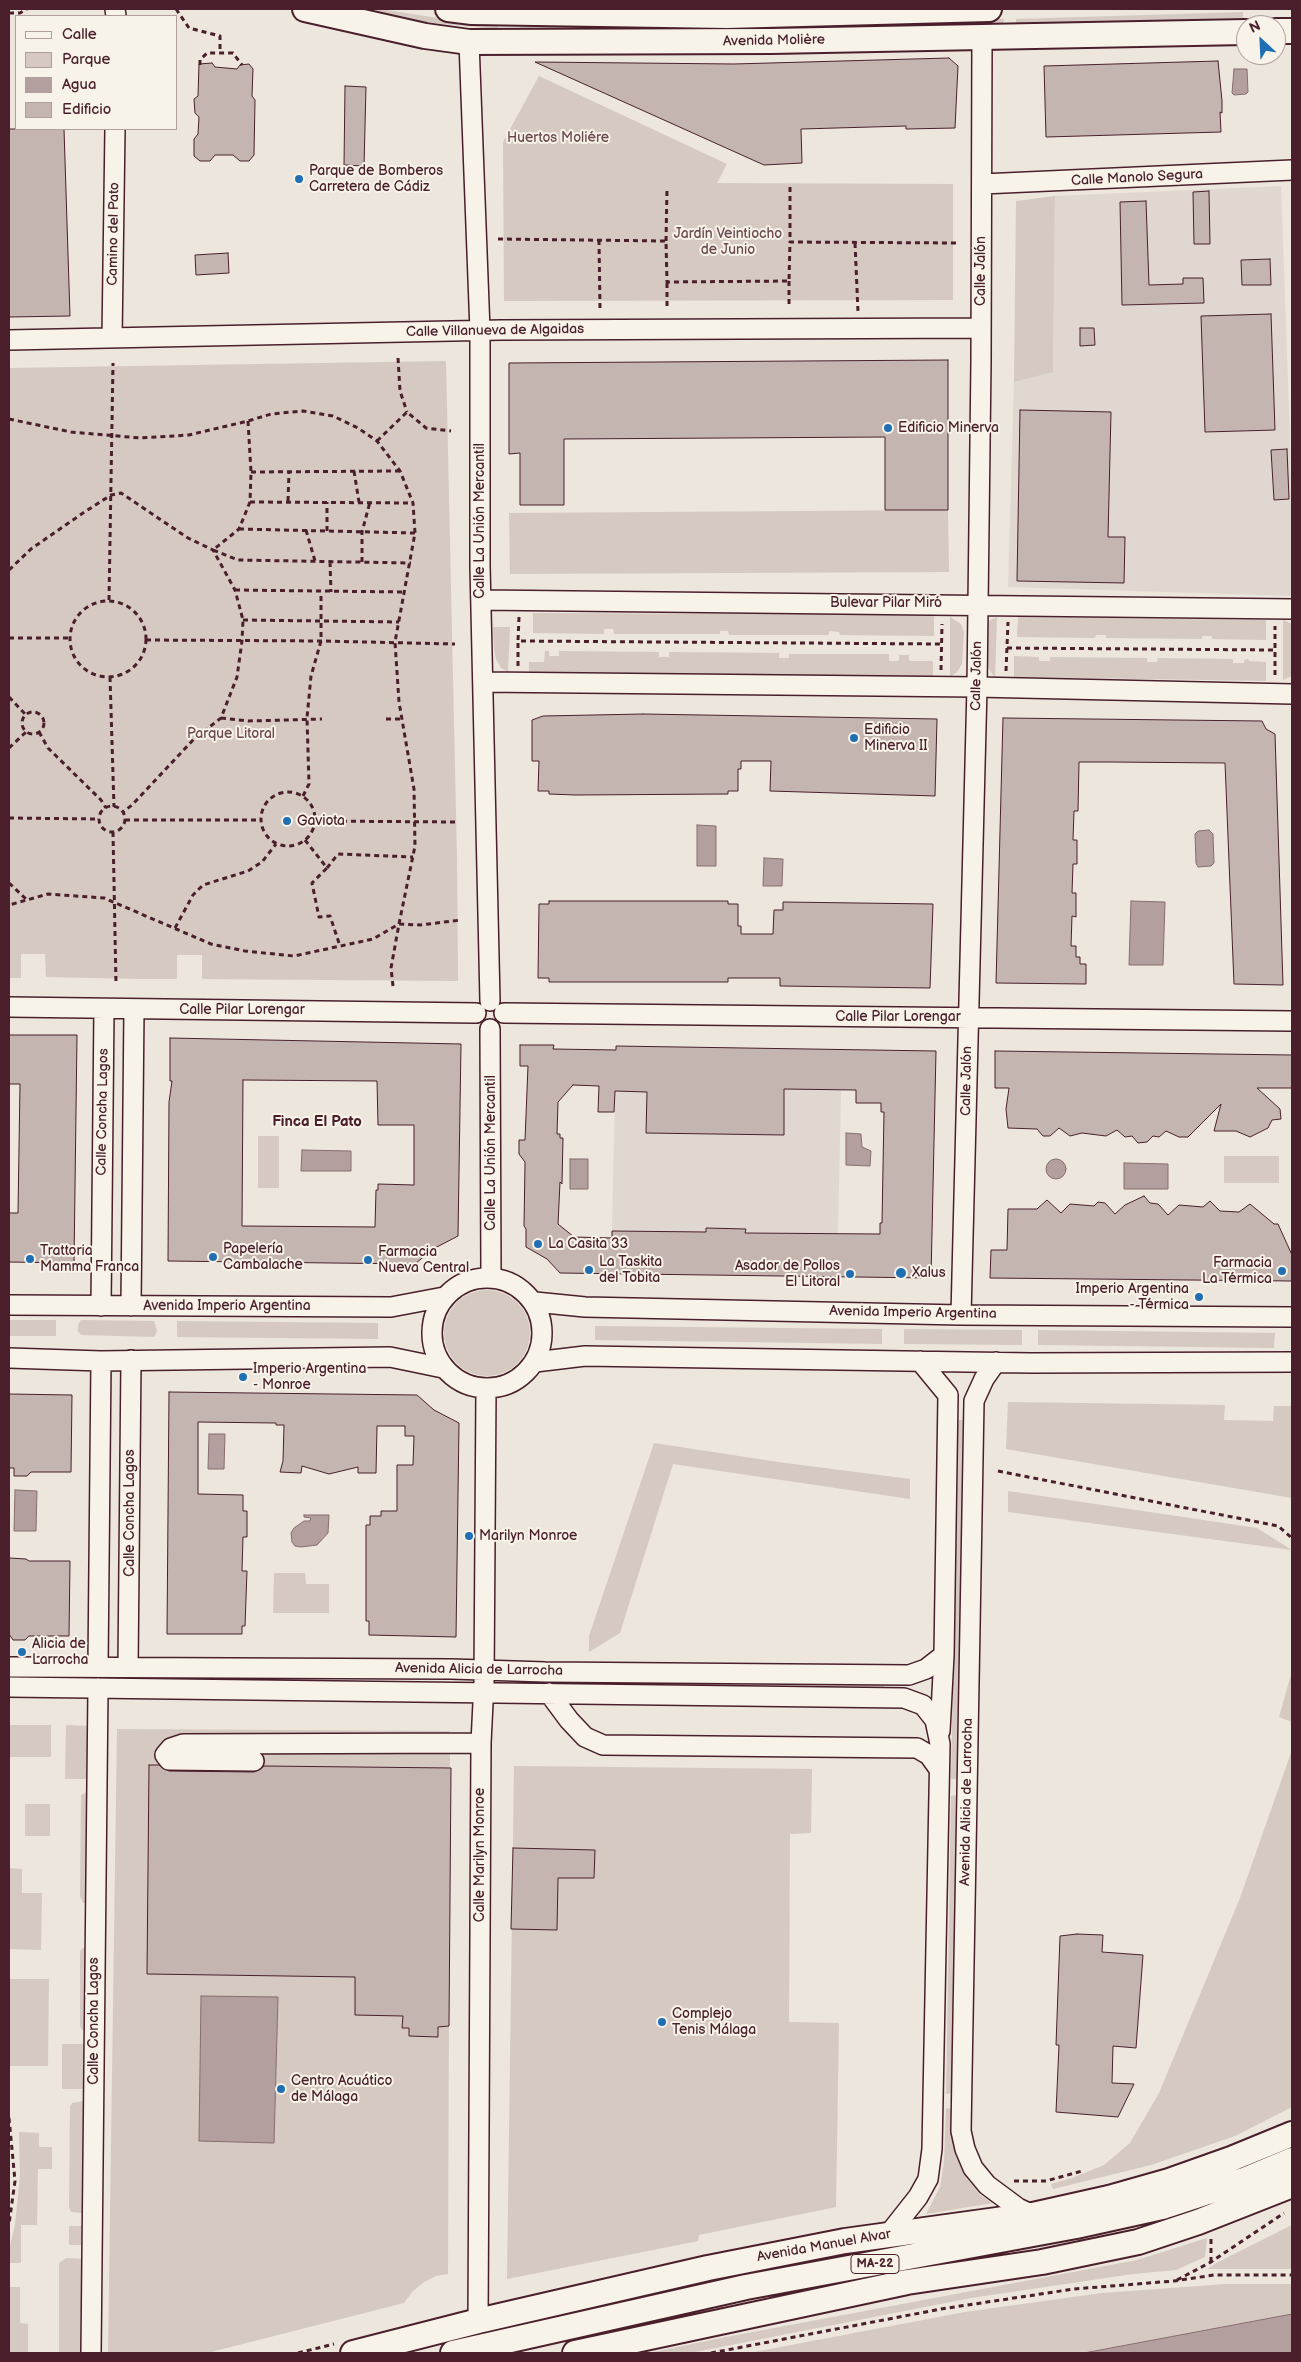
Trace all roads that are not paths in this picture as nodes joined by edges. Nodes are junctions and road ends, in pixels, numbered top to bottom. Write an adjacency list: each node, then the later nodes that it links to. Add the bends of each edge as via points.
1 (305, 9): 9 (main road, Avenida Molière, via 425,36)
2 (448, 9): 5 (main road, Avenida Molière)
3 (985, 9): 4 (main road, Avenida Molière); 6 (main road, Avenida Molière)
4 (989, 9)
5 (472, 10): 6 (main road, Avenida Molière)
6 (727, 13)
7 (1236, 32): 8 (main road, Avenida Molière)
8 (982, 37): 9 (main road, Avenida Molière); 12 (street, Calle Jalón)
9 (469, 42): 14 (street, Calle La Unión Mercantil)
10 (115, 130): 15 (street, Camino del Pato)
11 (1292, 170): 12 (street, Calle Manolo Segura)
12 (982, 184): 13 (street, Calle Jalón)
13 (981, 328): 14 (street, Calle Villanueva de Algaidas); 18 (street, Calle Jalón)
14 (480, 331): 15 (street, Calle Villanueva de Algaidas); 17 (street, Calle La Unión Mercantil)
15 (112, 338): 16 (street, Calle Villanueva de Algaidas)
16 (9, 340)
17 (481, 600): 18 (street, Bulevar Pilar Miró); 20 (street, Calle La Unión Mercantil)
18 (977, 604): 19 (street, Bulevar Pilar Miró); 21 (street, Calle Jalón)
19 (1284, 609)
20 (483, 682): 21 (street); 23 (street, Calle La Unión Mercantil)
21 (977, 687): 22 (street); 29 (street, Calle Jalón)
22 (1284, 694)
23 (490, 1000): 27 (street, via 480,1004); 28 (street, via 500,1004)
24 (9, 1007): 25 (street, Calle Pilar Lorengar)
25 (104, 1009): 26 (street, Calle Pilar Lorengar); 36 (street, Calle Concha Lagos)
26 (134, 1009): 27 (street, Calle Pilar Lorengar); 37 (street)
27 (476, 1013): 31 (street, via 482,1027)
28 (504, 1013): 29 (street, Calle Pilar Lorengar); 31 (street, via 498,1027)
29 (969, 1017): 30 (street, Calle Pilar Lorengar); 38 (street, Calle Jalón)
30 (1292, 1021)
31 (490, 1029): 32 (street, Calle La Unión Mercantil)
32 (491, 1277): 33 (street, via 465,1282); 34 (street, via 523,1289)
33 (444, 1297): 37 (street, Avenida Imperio Argentina, via 391,1307); 47 (street, via 433,1320 432,1336 432,1345)
34 (534, 1302): 38 (street, Avenida Imperio Argentina, via 585,1307); 44 (street, via 542,1322 542,1342)
35 (9, 1305): 36 (street, Avenida Imperio Argentina)
36 (102, 1306): 37 (street, Avenida Imperio Argentina)
37 (131, 1306)
38 (961, 1315): 39 (street, Avenida Imperio Argentina)
39 (1292, 1317)
40 (9, 1358): 42 (street)
41 (131, 1360): 42 (street); 47 (street, via 390,1357); 52 (street, Calle Concha Lagos)
42 (101, 1361): 50 (street)
43 (920, 1361): 44 (street, via 585,1356); 45 (street); 49 (street, Avenida Alicia de Larrocha, via 948,1394)
44 (535, 1362): 48 (street, via 522,1376 505,1386)
45 (996, 1362): 46 (street); 65 (street, Avenida Alicia de Larrocha, via 974,1401 961,2131 973,2168 987,2186)
46 (1292, 1362)
47 (443, 1368): 48 (street, via 462,1382)
48 (486, 1389): 53 (street, Calle Marilyn Monroe)
49 (944, 1655): 53 (street, Avenida Alicia de Larrocha, via 926,1669 909,1675); 59 (street, Avenida Alicia de Larrocha)
50 (98, 1666): 51 (street, Avenida Alicia de Larrocha); 52 (street, Avenida Alicia de Larrocha)
51 (9, 1667)
52 (128, 1667): 53 (street, Avenida Alicia de Larrocha)
53 (484, 1669): 56 (street, Calle Marilyn Monroe)
54 (9, 1687): 55 (street, Avenida Alicia de Larrocha)
55 (98, 1688): 56 (street, Avenida Alicia de Larrocha); 68 (street, Calle Concha Lagos)
56 (483, 1693): 57 (street, Avenida Alicia de Larrocha); 58 (street, Calle Marilyn Monroe)
57 (549, 1693): 59 (street, Avenida Alicia de Larrocha, via 904,1698 923,1705 935,1720); 61 (street, Avenida Alicia de Larrocha, via 586,1737 603,1745 917,1748 929,1755)
58 (481, 1743): 60 (street, via 184,1744 171,1748 165,1755 169,1760); 67 (street, Calle Marilyn Monroe)
59 (940, 1744): 61 (street, Avenida Alicia de Larrocha)
60 (254, 1761)
61 (939, 1769): 66 (street, Avenida Alicia de Larrocha, via 932,2149 928,2179)
62 (1292, 2134): 65 (main road, Avenida Manuel Alvar, via 1169,2181)
63 (1292, 2160): 70 (main road, Avenida Manuel Alvar / MA-22, via 1162,2207 746,2287)
64 (1292, 2185): 71 (main road, MA-22, via 1138,2242 1042,2262 906,2282)
65 (1033, 2215): 66 (main road, Avenida Manuel Alvar)
66 (888, 2235): 67 (main road, Avenida Manuel Alvar, via 708,2268)
67 (478, 2322): 69 (main road, Avenida Manuel Alvar)
68 (91, 2353)
69 (353, 2353)
70 (453, 2353)
71 (575, 2353)

